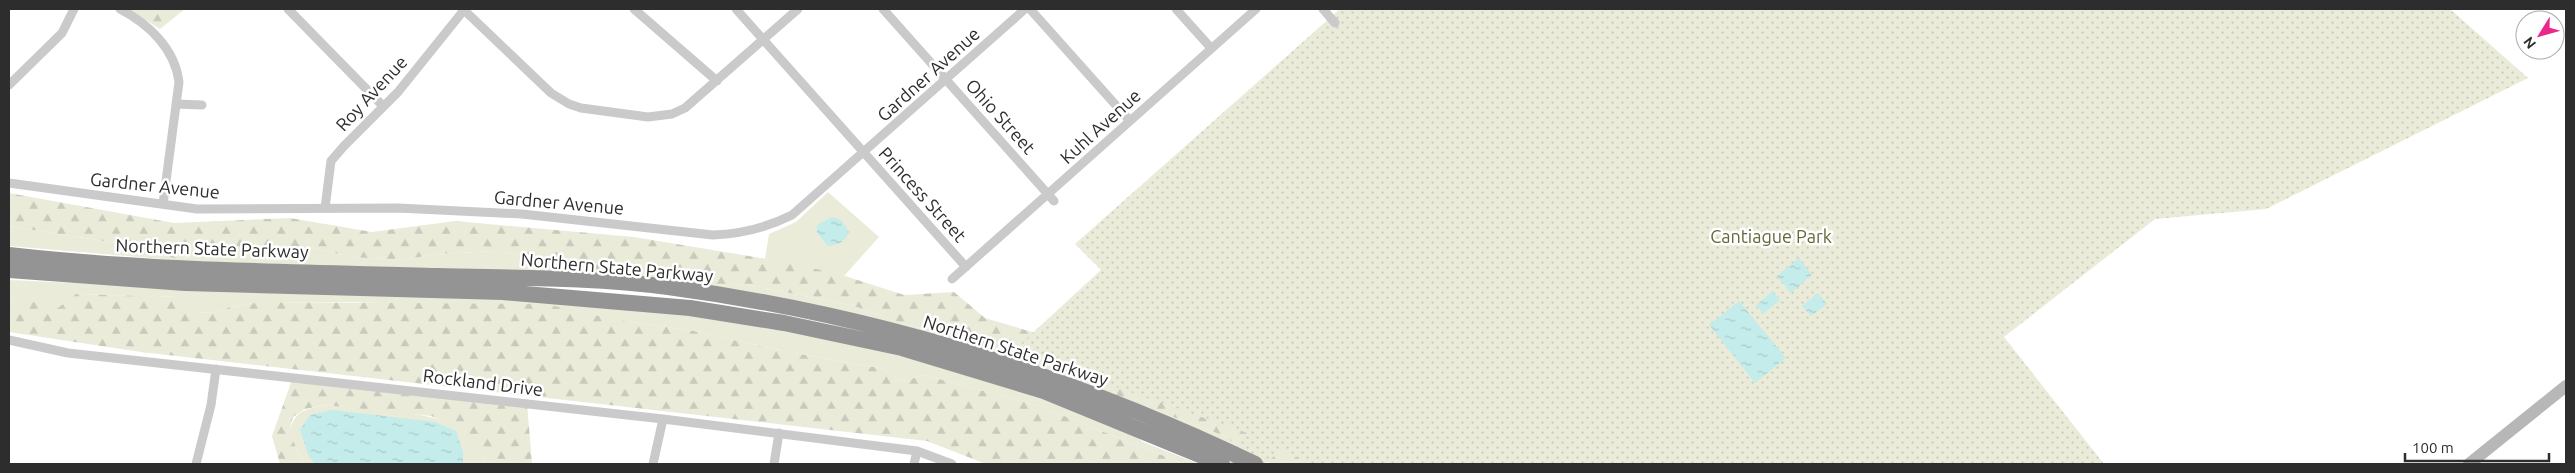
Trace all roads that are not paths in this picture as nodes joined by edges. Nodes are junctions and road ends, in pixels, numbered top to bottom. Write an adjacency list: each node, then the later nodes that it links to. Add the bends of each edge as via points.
1 (74, 9): 19 (street, via 62,33)
2 (120, 9): 20 (street, via 144,24 172,56 179,82)
3 (288, 9): 22 (street)
4 (463, 9): 18 (street, via 551,93 580,108 663,116 685,108); 22 (street, Roy Avenue, via 398,92)
5 (634, 9): 18 (street)
6 (736, 9): 15 (street, Princess Street)
7 (798, 9): 15 (street)
8 (882, 9): 17 (street, Ohio Street)
9 (1025, 9): 17 (street, Gardner Avenue)
10 (1030, 9): 23 (street)
11 (1176, 9): 16 (street)
12 (1256, 9): 16 (street, Kuhl Avenue)
13 (1323, 9): 14 (street)
14 (1335, 22)
15 (764, 40): 18 (street); 24 (street, Princess Street)
16 (1211, 48): 23 (street, Kuhl Avenue)
17 (946, 80): 24 (street, Gardner Avenue); 26 (street, Ohio Street)
18 (717, 81)
19 (9, 85)
20 (176, 104): 21 (street); 27 (street)
21 (202, 105)
22 (383, 106): 28 (street, Roy Avenue, via 331,162)
23 (1130, 121): 26 (street, Kuhl Avenue)
24 (864, 153): 28 (street, Gardner Avenue, via 792,215 766,228 736,234 713,235 522,214); 30 (street, Princess Street)
25 (9, 183): 27 (street, Gardner Avenue)
26 (1051, 197): 30 (street, Kuhl Avenue)
27 (163, 204): 28 (street, Gardner Avenue, via 196,208)
28 (325, 208)
29 (9, 256): 39 (highway, Northern State Parkway, via 185,269 545,278 666,287 776,304 856,321 978,355 1147,416)
30 (966, 267): 32 (street, Kuhl Avenue)
31 (9, 270): 39 (highway, Northern State Parkway, via 176,283 504,292 690,308 774,321 902,348 1044,391)
32 (952, 279)
33 (9, 340): 34 (street, Rockland Drive, via 68,353)
34 (216, 369): 36 (street, Rockland Drive); 40 (street, via 211,405)
35 (2566, 386): 46 (main road)
36 (663, 419): 37 (street, Rockland Drive); 41 (street)
37 (779, 433): 38 (street, Rockland Drive); 42 (street)
38 (917, 451): 43 (street); 44 (street, Rockland Drive)
39 (1217, 457): 45 (highway, Northern State Parkway)
40 (196, 464)
41 (653, 464)
42 (774, 464)
43 (914, 464)
44 (952, 464)
45 (1254, 464)
46 (2469, 464)

